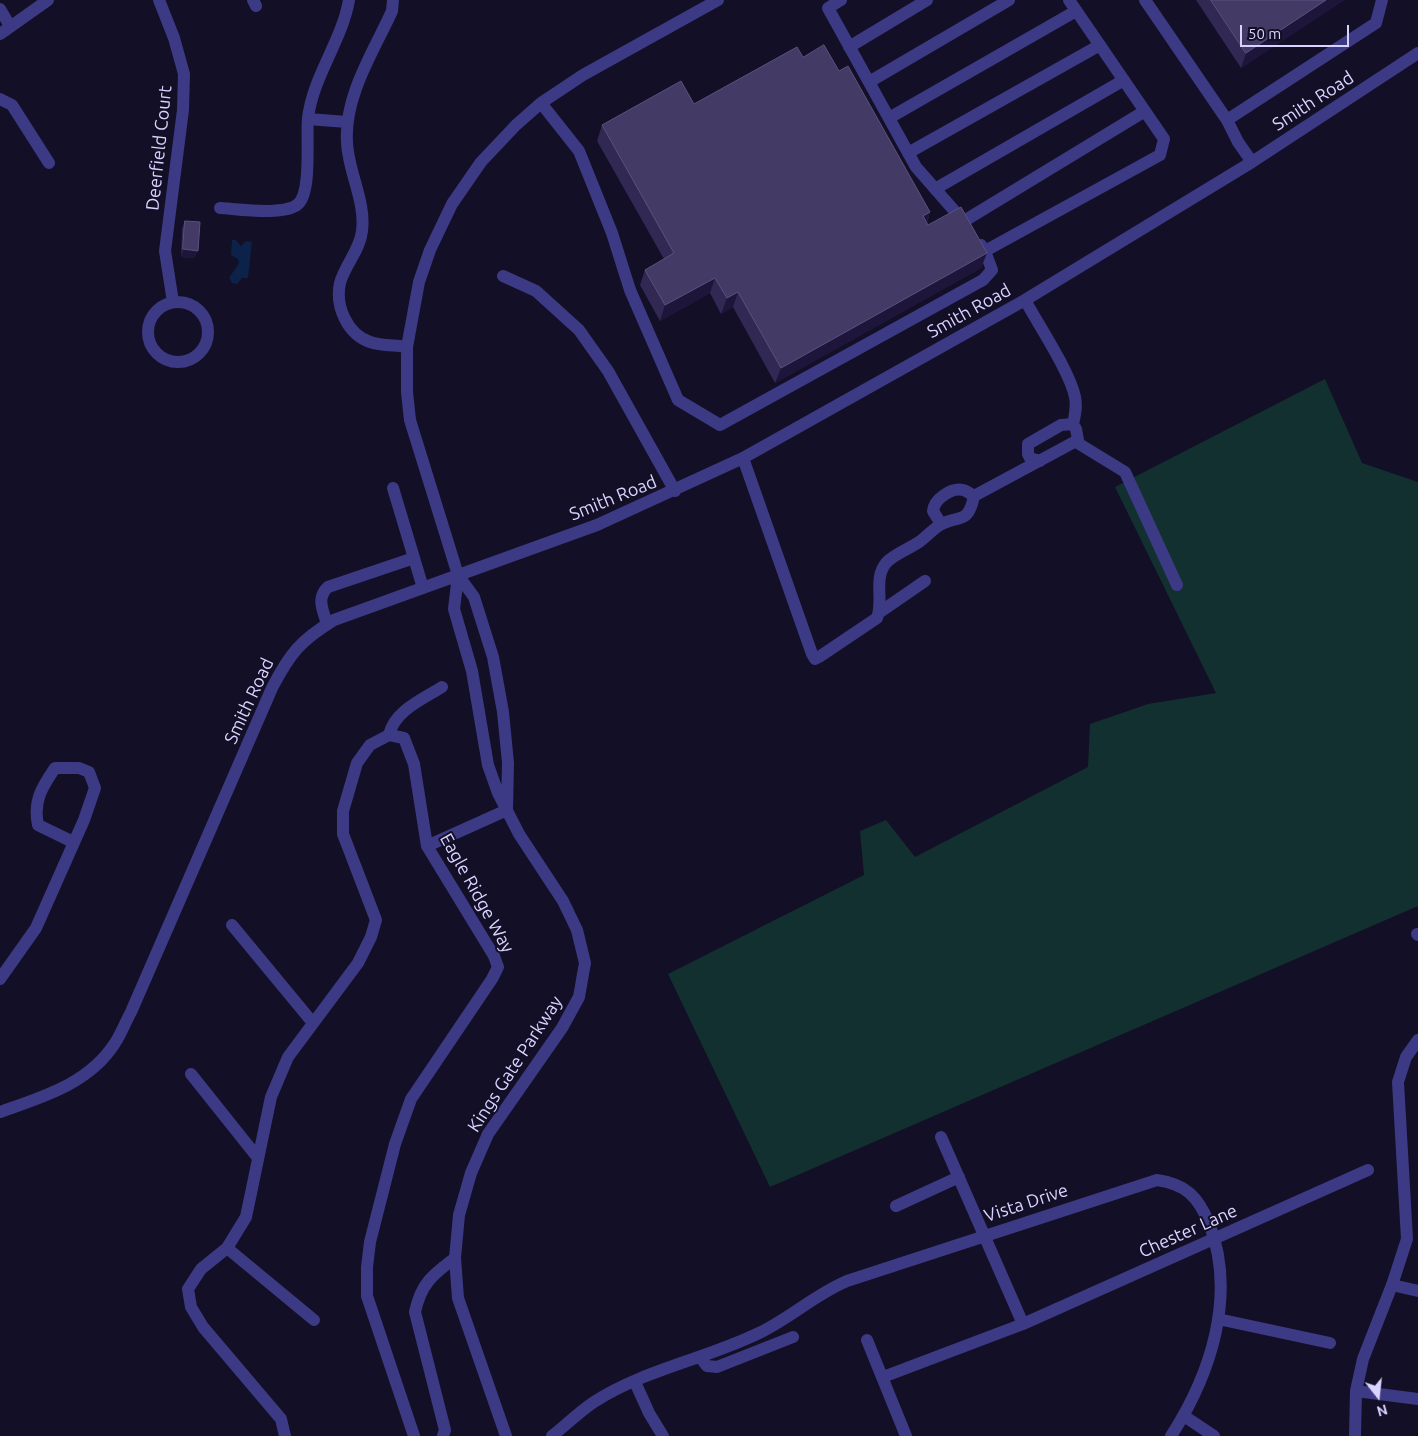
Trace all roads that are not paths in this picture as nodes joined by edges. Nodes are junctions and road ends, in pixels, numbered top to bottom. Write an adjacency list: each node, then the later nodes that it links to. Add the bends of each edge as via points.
1 (48, 0): 14 (street)
2 (159, 0): 36 (street, Deerfield Court, via 184,74 183,110 165,251)
3 (349, 0): 24 (street, via 312,93)
4 (393, 0): 26 (street, via 392,11 353,96)
5 (718, 0): 21 (street, via 583,75)
6 (842, 0): 16 (street, via 828,8)
7 (927, 0): 16 (street)
8 (1009, 0): 19 (street)
9 (1069, 0): 13 (street)
10 (1145, 0): 25 (street)
11 (1382, 0): 25 (street, via 1376,23)
12 (0, 9): 14 (street)
13 (1076, 11): 15 (street); 23 (street)
14 (5, 30)
15 (1100, 45): 18 (street); 27 (street)
16 (849, 47): 19 (street)
17 (1418, 53): 28 (street, Smith Road)
18 (1124, 80): 22 (street); 30 (street)
19 (869, 82): 23 (street)
20 (0, 99): 29 (street, via 12,105)
21 (541, 103): 33 (street, via 579,151 612,233 630,290 678,400 720,425 983,280 992,270); 37 (street, via 491,149 452,204 430,250 420,282)
22 (1145, 111): 32 (street); 33 (street, via 1164,139 1160,155)
23 (889, 118): 27 (street)
24 (308, 119): 26 (street); 31 (street, via 306,191 299,204 286,210)
25 (1227, 120): 28 (street)
26 (347, 122): 37 (street, via 351,169 361,204 362,232 340,284 341,310 349,328 369,342)
27 (908, 153): 30 (street)
28 (1252, 162): 35 (street, Smith Road)
29 (49, 163)
30 (935, 189): 32 (street)
31 (220, 208)
32 (964, 221): 33 (street)
33 (985, 252)
34 (503, 276): 43 (street, via 536,291 579,330 608,371)
35 (1025, 300): 38 (street, via 1075,396); 40 (street, Smith Road)
36 (173, 302): 36 (street, via 153,314 148,336 152,348 160,356 182,362 202,350 208,327 196,307 185,302)
37 (408, 347): 47 (street, via 410,420)
38 (1073, 424): 39 (street, via 1078,438); 41 (street, via 1061,425 1028,444 1030,458)
39 (1076, 442): 41 (street); 49 (street, via 1125,472)
40 (744, 458): 43 (street, Smith Road); 51 (street, via 814,659 872,622)
41 (1040, 461): 44 (street)
42 (393, 488): 46 (street)
43 (675, 491): 47 (street, Smith Road, via 597,525)
44 (974, 496): 45 (street, via 970,511 953,522); 45 (street, via 963,490 954,490 938,500 933,511)
45 (941, 524): 51 (street, via 887,562 880,573)
46 (414, 558): 50 (street); 52 (street, via 328,587 321,600)
47 (458, 575): 50 (street, Smith Road); 55 (street, Kings Gate Parkway, via 454,609 472,671 488,765); 55 (street, Kings Gate Parkway, via 474,597 504,712 508,754)
48 (925, 581): 51 (street)
49 (1177, 585)
50 (423, 588): 52 (street, Smith Road)
51 (880, 612)
52 (327, 624): 63 (street, Smith Road, via 309,635 287,659 272,688 114,1045 88,1073 53,1093)
53 (442, 687): 54 (street, via 400,714)
54 (389, 735): 57 (street, Eagle Ridge Way, via 404,738 414,764); 60 (street, via 370,745 357,763 343,811 343,834 376,920 358,962)
55 (507, 810): 57 (street, Eagle Ridge Way); 72 (street, Kings Gate Parkway, via 563,901 577,930 585,963 579,997 562,1028 488,1134 471,1172 459,1215)
56 (73, 842): 56 (street, via 95,788 89,772 79,768 55,768 40,790 35,811 38,825); 59 (street, via 36,928)
57 (427, 846): 88 (street, Eagle Ridge Way, via 498,967 411,1099 395,1144 370,1242 367,1296)
58 (232, 925): 60 (street)
59 (0, 979)
60 (313, 1023): 65 (street, via 288,1057 271,1097)
61 (1418, 1040): 73 (street, via 1406,1057 1398,1082 1407,1239)
62 (190, 1074): 65 (street)
63 (0, 1112)
64 (941, 1137): 67 (street)
65 (258, 1158): 71 (street, via 246,1217)
66 (1368, 1170): 70 (street, Chester Lane)
67 (959, 1177): 68 (street); 69 (street)
68 (896, 1206)
69 (986, 1234): 70 (street, Vista Drive, via 1157,1180 1172,1182 1194,1196); 77 (street); 81 (street, Vista Drive, via 826,1290 758,1334)
70 (1215, 1238): 75 (street, Vista Drive, via 1221,1266); 77 (street, Chester Lane)
71 (227, 1248): 76 (street); 87 (street, via 200,1269 188,1289 191,1307 203,1327 281,1418)
72 (455, 1258): 89 (street, via 433,1274 419,1293 415,1312 445,1430); 90 (street, Kings Gate Parkway, via 458,1298)
73 (1392, 1286): 74 (street); 84 (street, via 1363,1359)
74 (1418, 1291)
75 (1218, 1319): 80 (street); 86 (street, Vista Drive, via 1207,1366)
76 (314, 1320)
77 (1023, 1324): 82 (street, Chester Lane)
78 (793, 1336): 81 (street, via 717,1367 707,1366)
79 (868, 1340): 82 (street)
80 (1330, 1343)
81 (700, 1357): 83 (street, Vista Drive)
82 (883, 1377): 93 (street)
83 (635, 1382): 91 (street, Vista Drive, via 594,1402); 92 (street)
84 (1356, 1391): 85 (street); 96 (street)
85 (1418, 1399)
86 (1184, 1416): 94 (street, Vista Drive); 95 (street)
87 (285, 1436)
88 (414, 1436)
89 (443, 1436)
90 (506, 1436)
91 (552, 1436)
92 (663, 1436)
93 (906, 1436)
94 (1171, 1436)
95 (1214, 1436)
96 (1355, 1436)

